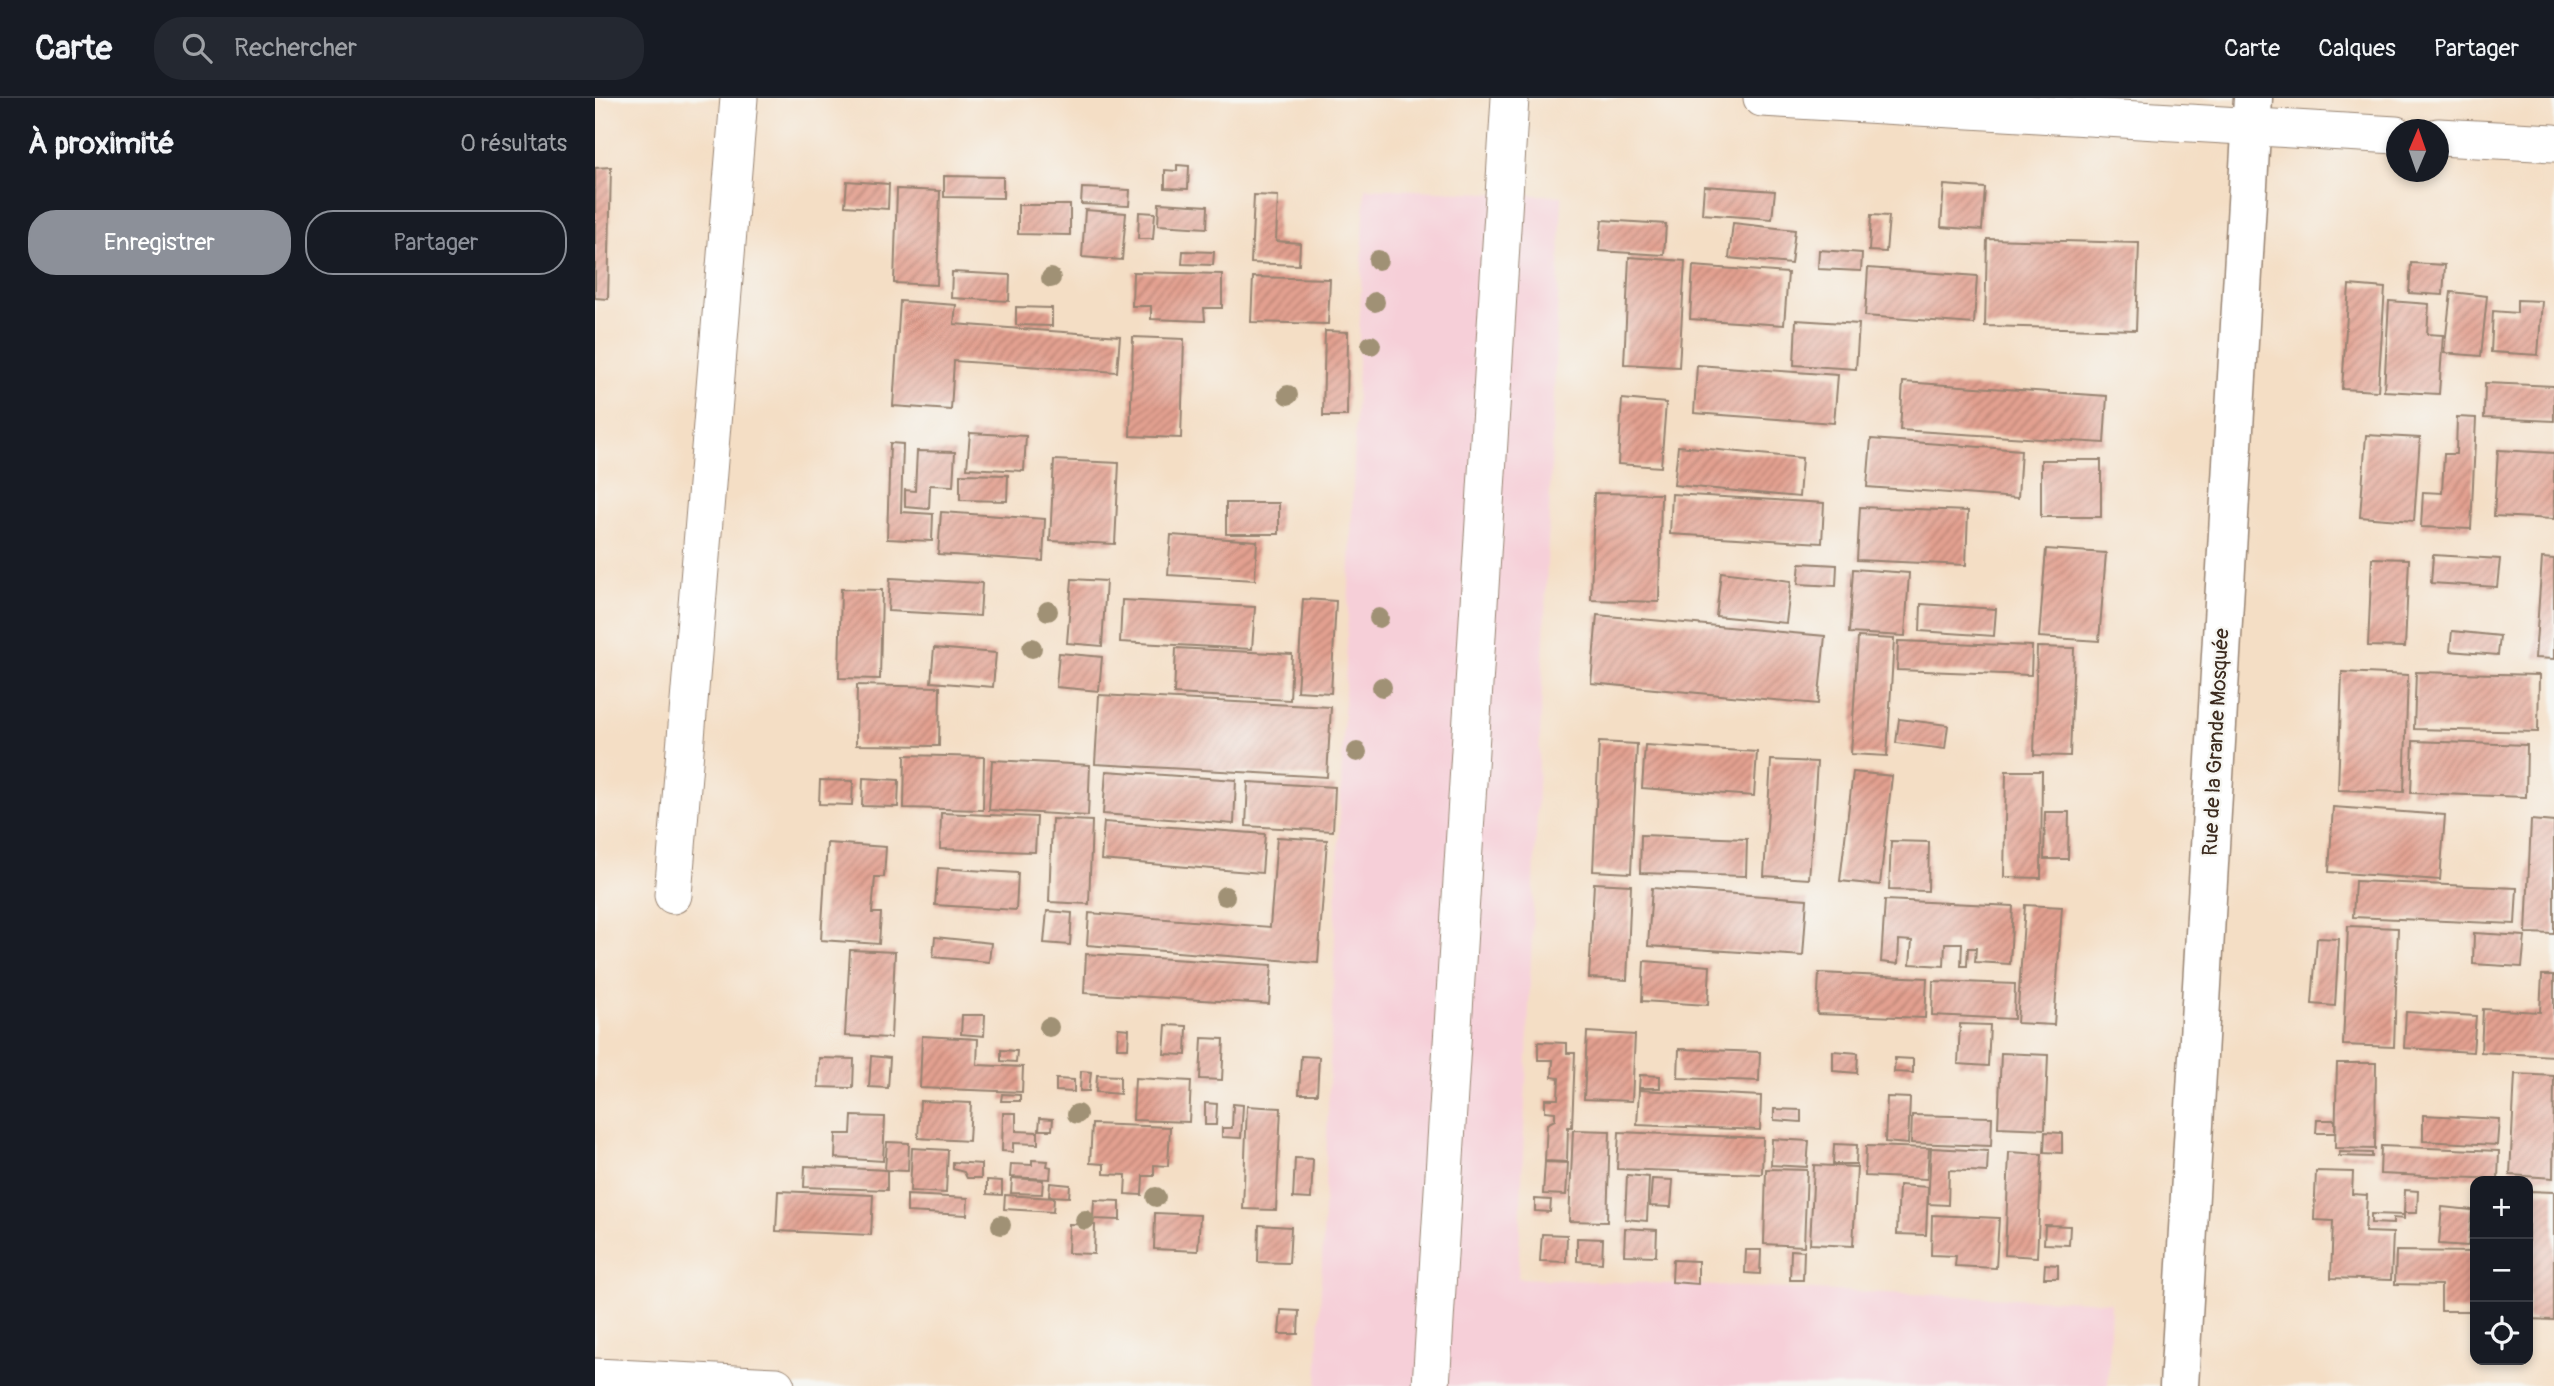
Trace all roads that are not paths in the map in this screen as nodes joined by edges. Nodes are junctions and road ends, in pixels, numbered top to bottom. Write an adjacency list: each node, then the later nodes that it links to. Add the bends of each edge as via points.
1 (739, 98): 8 (street)
2 (1510, 98): 12 (street)
3 (1762, 98): 4 (street)
4 (2252, 113): 5 (street); 13 (street, Rue de la Grande Mosquée)
5 (2386, 133)
6 (2449, 138): 7 (street)
7 (2554, 143)
8 (673, 895)
9 (595, 1377): 10 (street)
10 (633, 1383): 11 (street)
11 (776, 1386)
12 (1431, 1386)
13 (2179, 1386)

